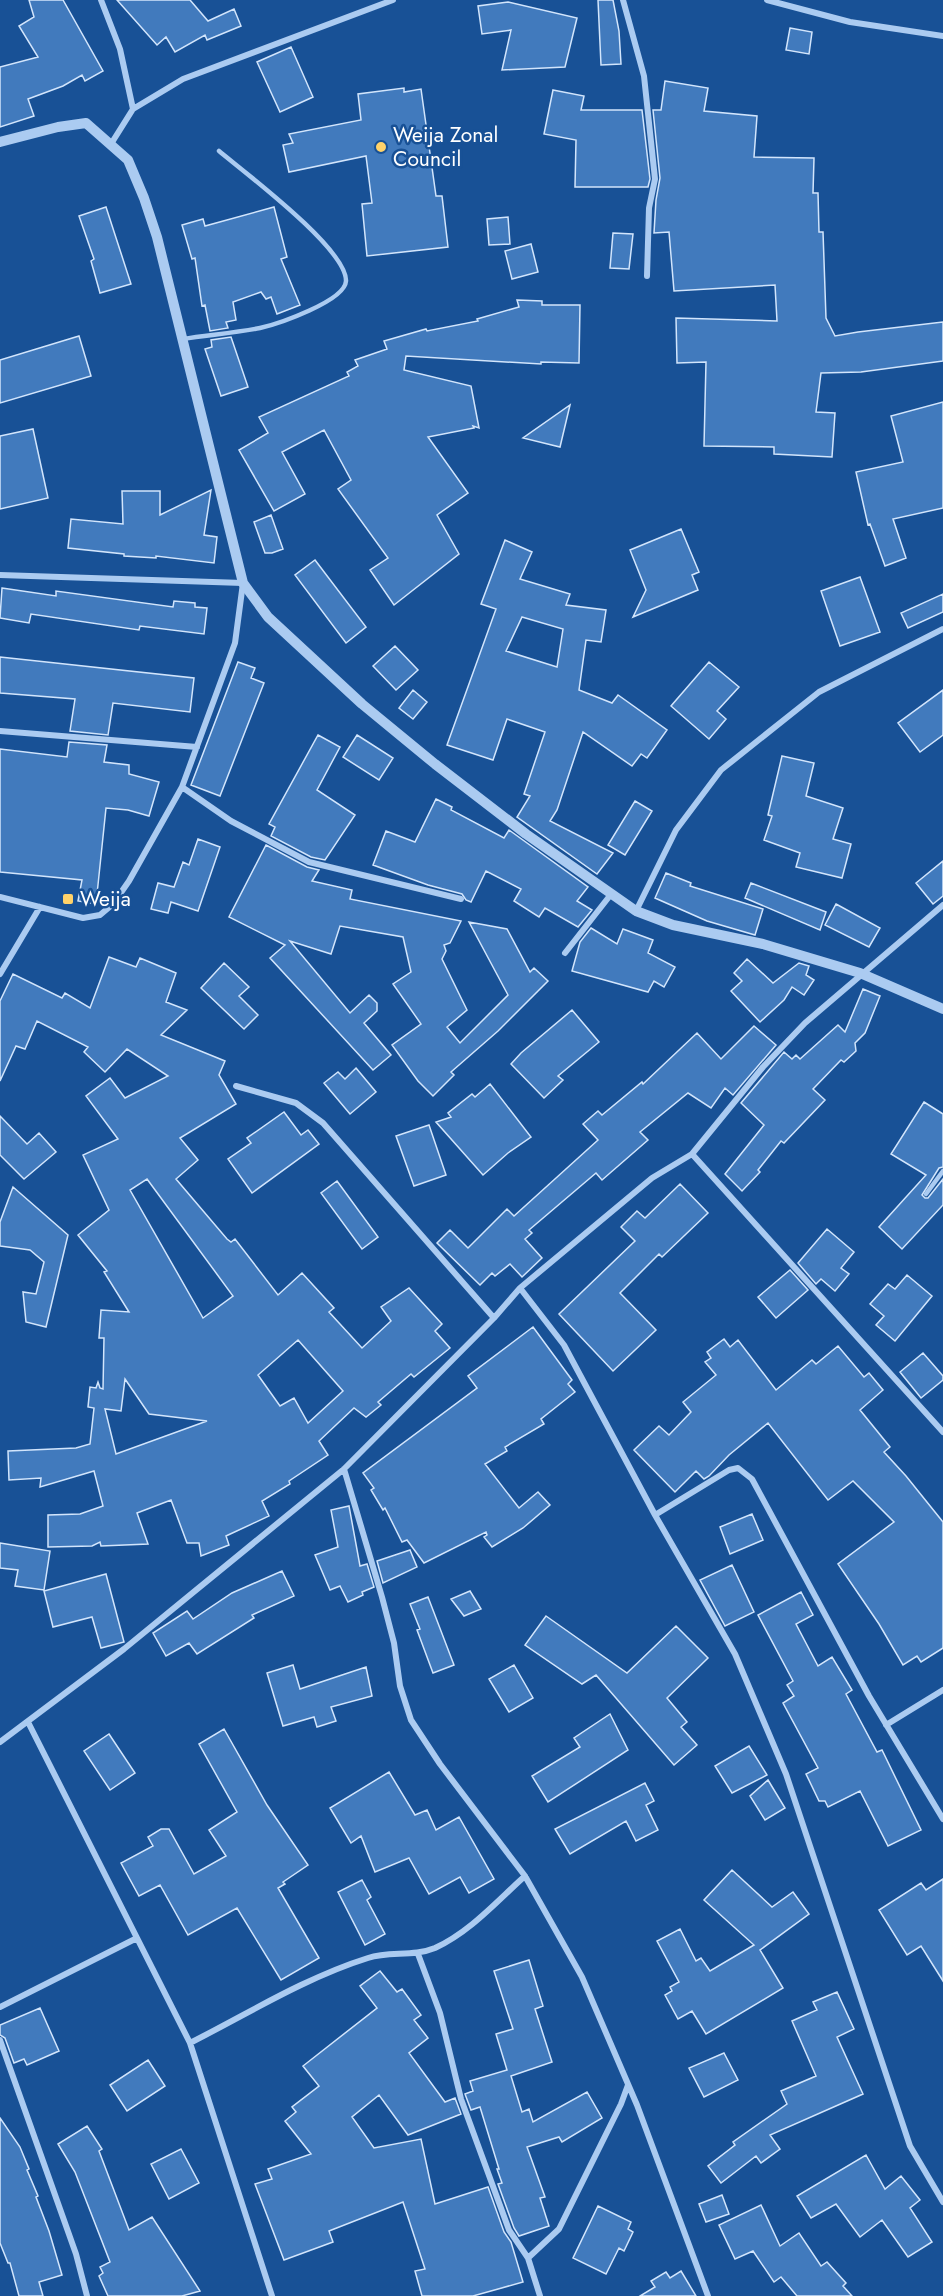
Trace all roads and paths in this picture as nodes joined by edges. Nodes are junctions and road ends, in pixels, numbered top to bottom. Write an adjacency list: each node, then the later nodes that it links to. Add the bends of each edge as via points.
1 (101, 0): 6 (street, via 120,49)
2 (393, 0): 6 (street, via 183,79)
3 (623, 0): 10 (street, via 644,76 655,179 649,208)
4 (767, 0): 5 (street, via 850,22)
5 (943, 36)
6 (133, 109): 8 (street)
7 (0, 142): 8 (street, via 86,123)
8 (111, 144): 11 (street, via 128,160 144,198)
9 (219, 151): 11 (lane, via 310,227 333,255 346,284 330,301 262,327)
10 (647, 276)
11 (183, 339): 13 (street)
12 (0, 575): 13 (street)
13 (243, 583): 16 (street, via 235,643); 18 (street, via 268,617 362,704 517,827)
14 (943, 629): 23 (street, via 819,692 722,770 676,830)
15 (0, 731): 16 (street)
16 (197, 747): 17 (street)
17 (182, 787): 20 (street, via 231,821 309,862); 22 (street, via 129,881 100,915 83,918)
18 (612, 893): 23 (street); 24 (street)
19 (0, 897): 22 (street)
20 (460, 899)
21 (943, 904): 26 (street)
22 (40, 907): 25 (street)
23 (636, 911): 26 (street, via 673,925 763,944)
24 (565, 952)
25 (0, 974)
26 (860, 974): 27 (street); 29 (street, via 762,1067)
27 (943, 1009)
28 (236, 1086): 33 (street, via 296,1103 323,1123)
29 (692, 1155): 32 (street, via 652,1178); 34 (street)
30 (943, 1171): 31 (lane)
31 (926, 1194)
32 (520, 1288): 33 (street); 36 (street, via 564,1345)
33 (494, 1318): 35 (street)
34 (943, 1432)
35 (344, 1469): 38 (street, via 124,1649); 42 (street, via 382,1597 411,1720)
36 (655, 1515): 39 (street, via 729,1470 745,1471); 49 (street, via 735,1654 786,1774 910,2146)
37 (943, 1690): 39 (street)
38 (28, 1722): 40 (street); 43 (street)
39 (886, 1725): 41 (street)
40 (0, 1742)
41 (943, 1819)
42 (525, 1876): 44 (street, via 453,1938); 48 (street, via 582,1977)
43 (137, 1938): 45 (street); 47 (street)
44 (418, 1954): 47 (street, via 370,1957 303,1985); 50 (street, via 440,2013 461,2099 510,2230)
45 (0, 2007)
46 (0, 2040): 51 (street, via 76,2254)
47 (190, 2043): 52 (street)
48 (628, 2085): 50 (street, via 559,2229); 54 (street)
49 (943, 2202)
50 (528, 2258): 53 (street)
51 (87, 2296)
52 (272, 2296)
53 (540, 2296)
54 (708, 2296)

